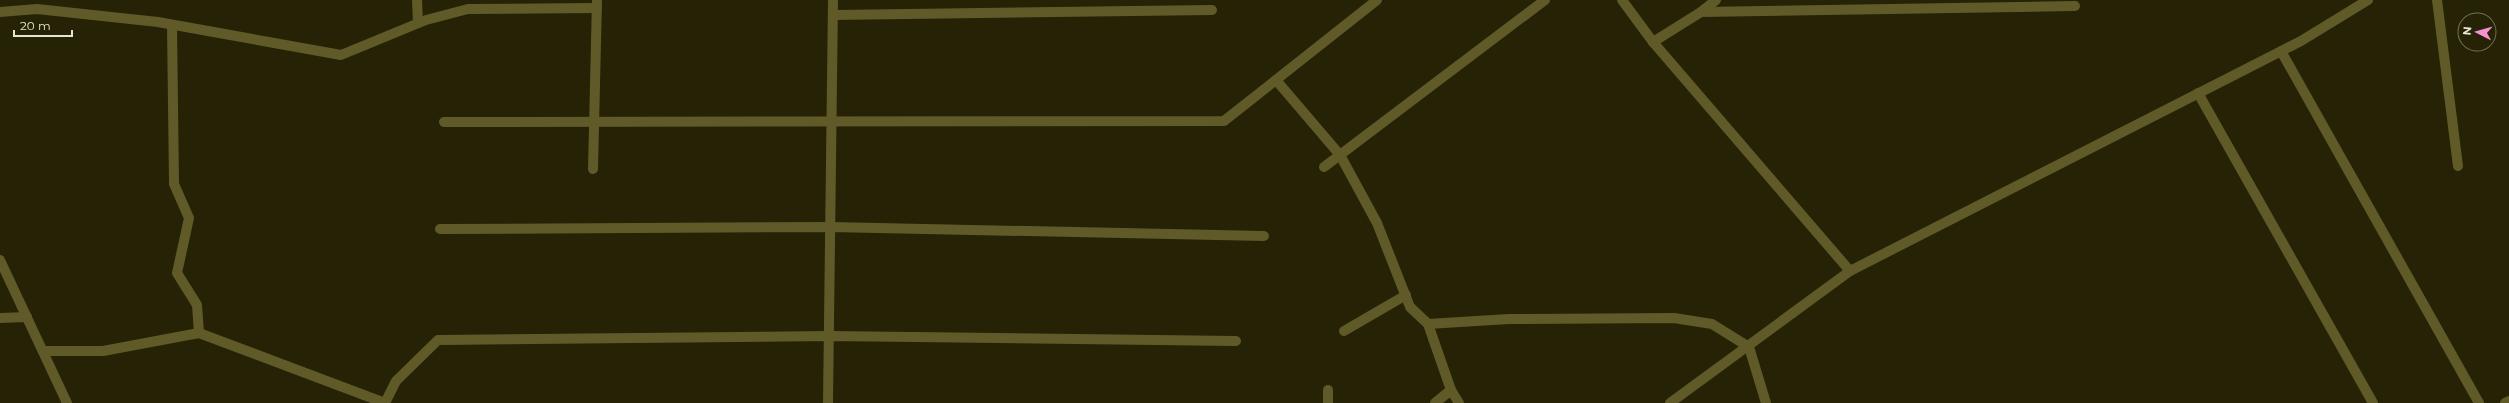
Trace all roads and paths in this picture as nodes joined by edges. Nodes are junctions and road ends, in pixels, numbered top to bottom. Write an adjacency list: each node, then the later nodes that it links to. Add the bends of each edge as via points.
1 (417, 0): 15 (street)
2 (833, 0): 14 (street)
3 (1377, 0): 19 (street)
4 (1545, 0): 24 (street)
5 (1622, 0): 17 (street)
6 (1716, 0): 13 (street)
7 (2368, 0): 18 (street)
8 (2437, 0): 25 (street)
9 (597, 4): 15 (street, via 468,9); 21 (street)
10 (2075, 6): 13 (street)
11 (1212, 10): 14 (street)
12 (0, 12): 16 (street, via 38,9)
13 (1701, 12): 17 (street)
14 (833, 15): 22 (street)
15 (418, 23): 16 (street, via 342,55)
16 (172, 25): 38 (street, via 174,184 189,218 177,273 197,305)
17 (1653, 42): 32 (street)
18 (2281, 51): 20 (street); 55 (street)
19 (1276, 80): 22 (street, via 1224,121); 24 (street)
20 (2198, 93): 32 (street); 54 (street)
21 (594, 120): 22 (street); 23 (street); 27 (street)
22 (832, 121): 28 (street)
23 (444, 122)
24 (1340, 155): 26 (street); 33 (street, via 1376,223)
25 (2458, 166)
26 (1324, 167)
27 (593, 169)
28 (830, 227): 29 (street); 30 (street); 39 (street)
29 (440, 228)
30 (1264, 236)
31 (0, 260): 34 (street)
32 (1850, 271): 41 (street)
33 (1406, 295): 36 (street, via 1410,307); 37 (street)
34 (27, 317): 35 (street); 42 (street)
35 (0, 318)
36 (1428, 324): 41 (street, via 1509,319 1674,318 1712,324); 44 (street)
37 (1344, 331)
38 (199, 333): 42 (street, via 103,351); 47 (street)
39 (829, 336): 40 (street); 47 (street, via 438,340 396,381); 48 (street)
40 (1236, 341)
41 (1749, 347): 52 (street); 53 (street)
42 (43, 351): 46 (street)
43 (1328, 390): 49 (street)
44 (1451, 390): 50 (street); 51 (street)
45 (2509, 401): 56 (street)
46 (67, 403)
47 (385, 403)
48 (828, 403)
49 (1328, 403)
50 (1435, 403)
51 (1459, 403)
52 (1670, 403)
53 (1766, 403)
54 (2373, 403)
55 (2479, 403)
56 (2505, 403)

